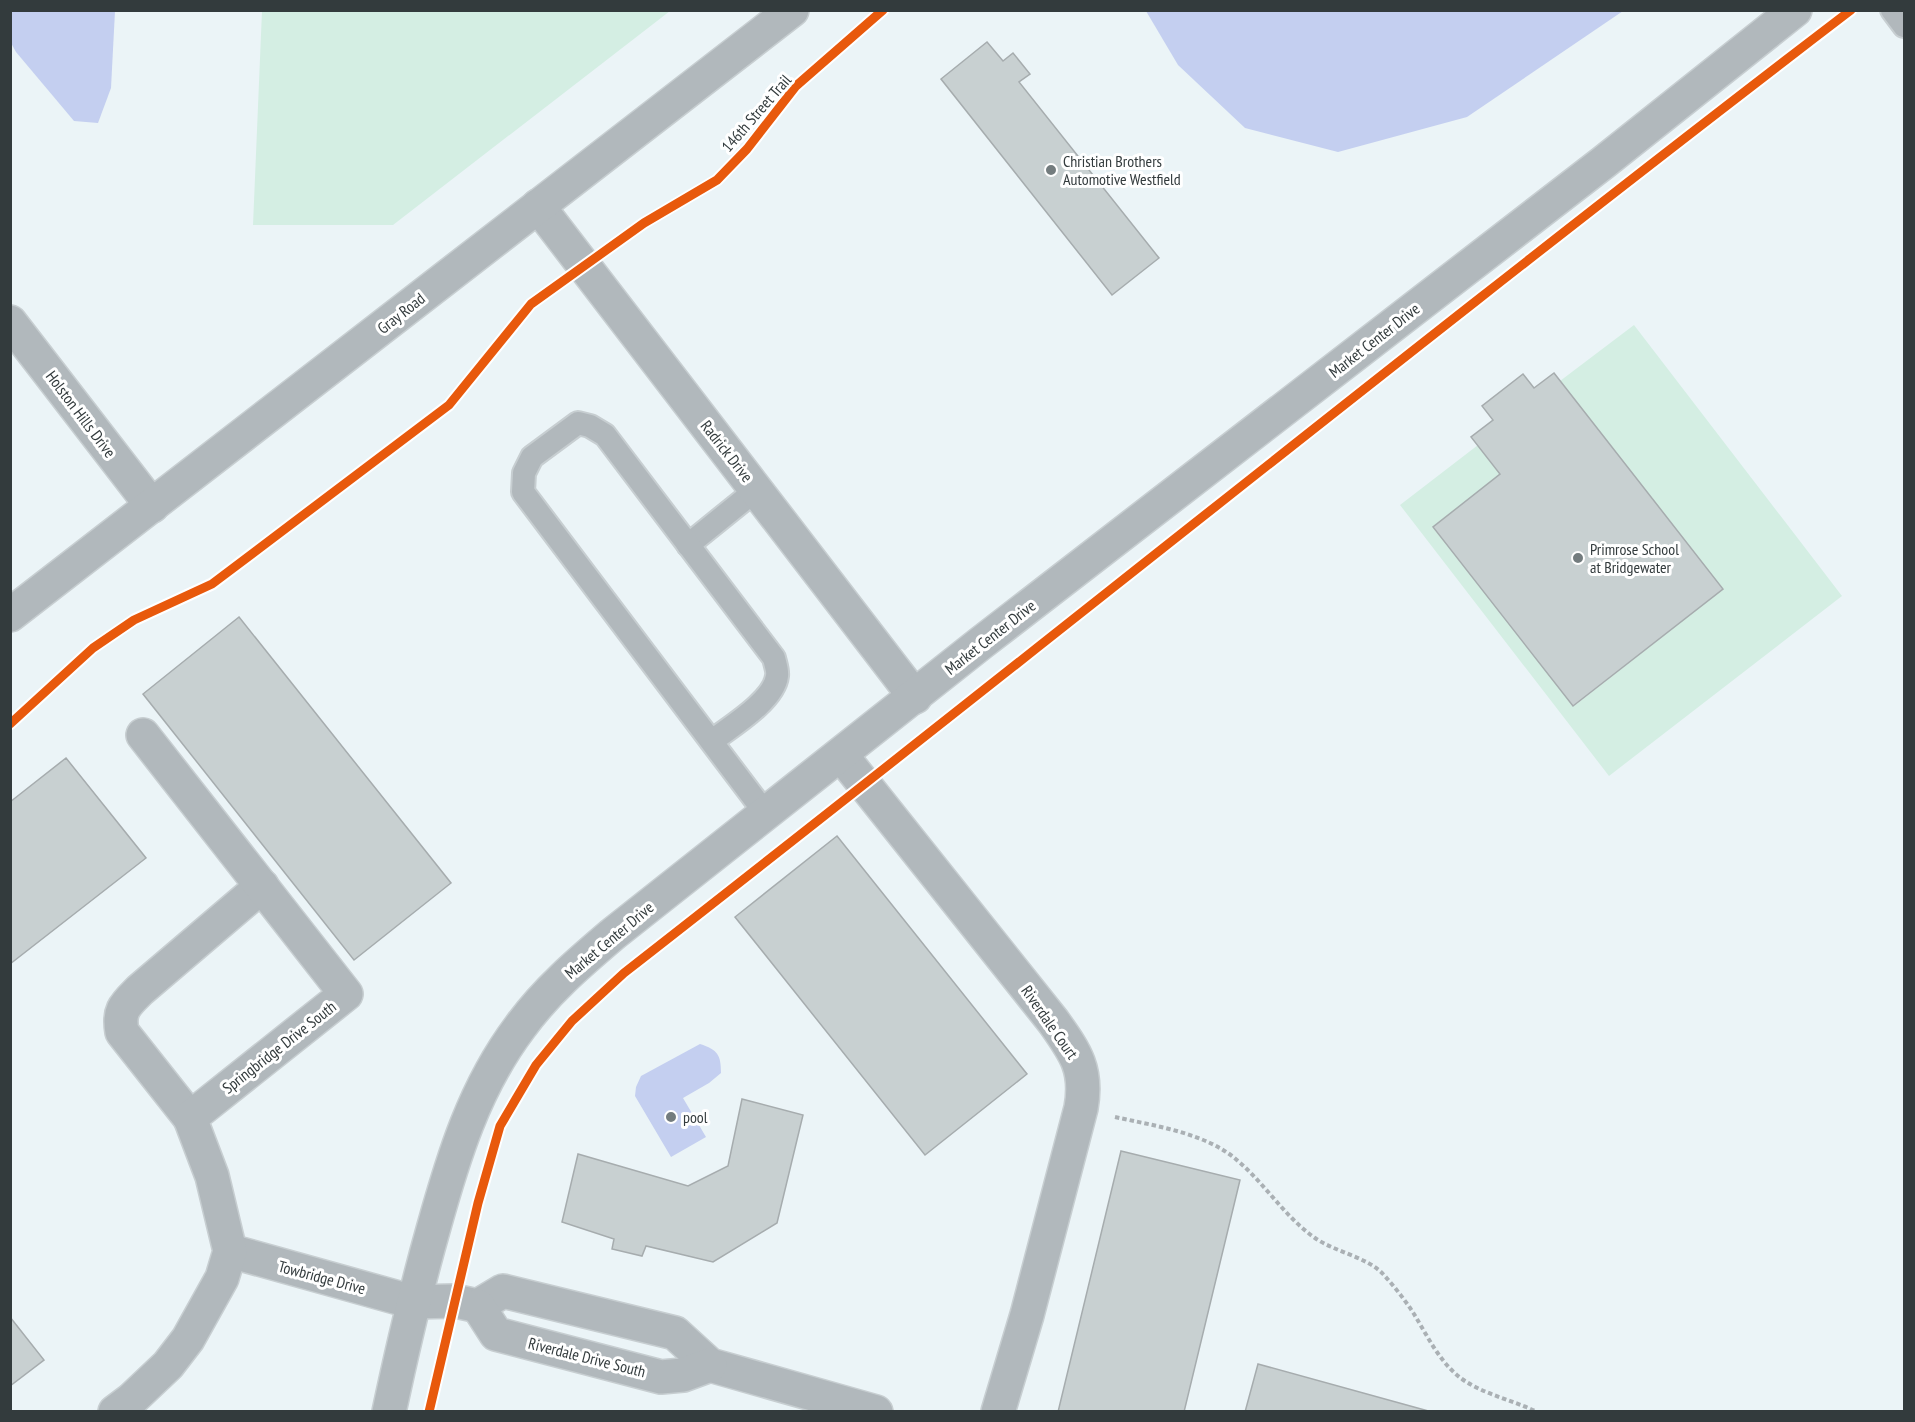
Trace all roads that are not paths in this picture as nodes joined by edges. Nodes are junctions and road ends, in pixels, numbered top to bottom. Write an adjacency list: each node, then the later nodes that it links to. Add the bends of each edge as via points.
1 (792, 10): 5 (street, Gray Road)
2 (1795, 10): 11 (street, Market Center Drive)
3 (1892, 10): 4 (lane)
4 (1905, 26)
5 (538, 206): 7 (street, Radrick Drive); 8 (street, Gray Road)
6 (10, 322): 8 (street, Holston Hills Drive)
7 (756, 490): 9 (lane); 11 (street, Radrick Drive)
8 (152, 506): 10 (street, Gray Road)
9 (688, 545): 13 (lane, via 774,658 777,676 771,692); 13 (lane, via 605,435 591,426 578,423 532,457 524,473 523,492)
10 (10, 615)
11 (915, 696): 14 (street, Market Center Drive)
12 (143, 735): 16 (street, Springbridge Drive South)
13 (712, 741): 15 (lane)
14 (841, 755): 15 (street, Market Center Drive); 25 (street, Riverdale Court, via 1059,1030 1074,1052 1083,1076 1081,1108)
15 (766, 814): 19 (street, Market Center Drive, via 581,961 519,1028 490,1072 463,1130)
16 (262, 886): 17 (street, via 140,990 125,1005 120,1018 122,1032); 17 (street, Springbridge Drive South, via 346,994)
17 (190, 1118): 18 (street, via 212,1176)
18 (231, 1251): 19 (street, Towbridge Drive); 22 (street, via 222,1278 188,1339 168,1365)
19 (413, 1302): 20 (street, via 455,1301); 23 (street, Market Center Drive)
20 (478, 1306): 21 (street, via 503,1291 675,1333); 21 (street, Riverdale Drive South, via 496,1334 662,1377 683,1375)
21 (710, 1365): 24 (street)
22 (115, 1412)
23 (389, 1412)
24 (876, 1412)
25 (998, 1412)

